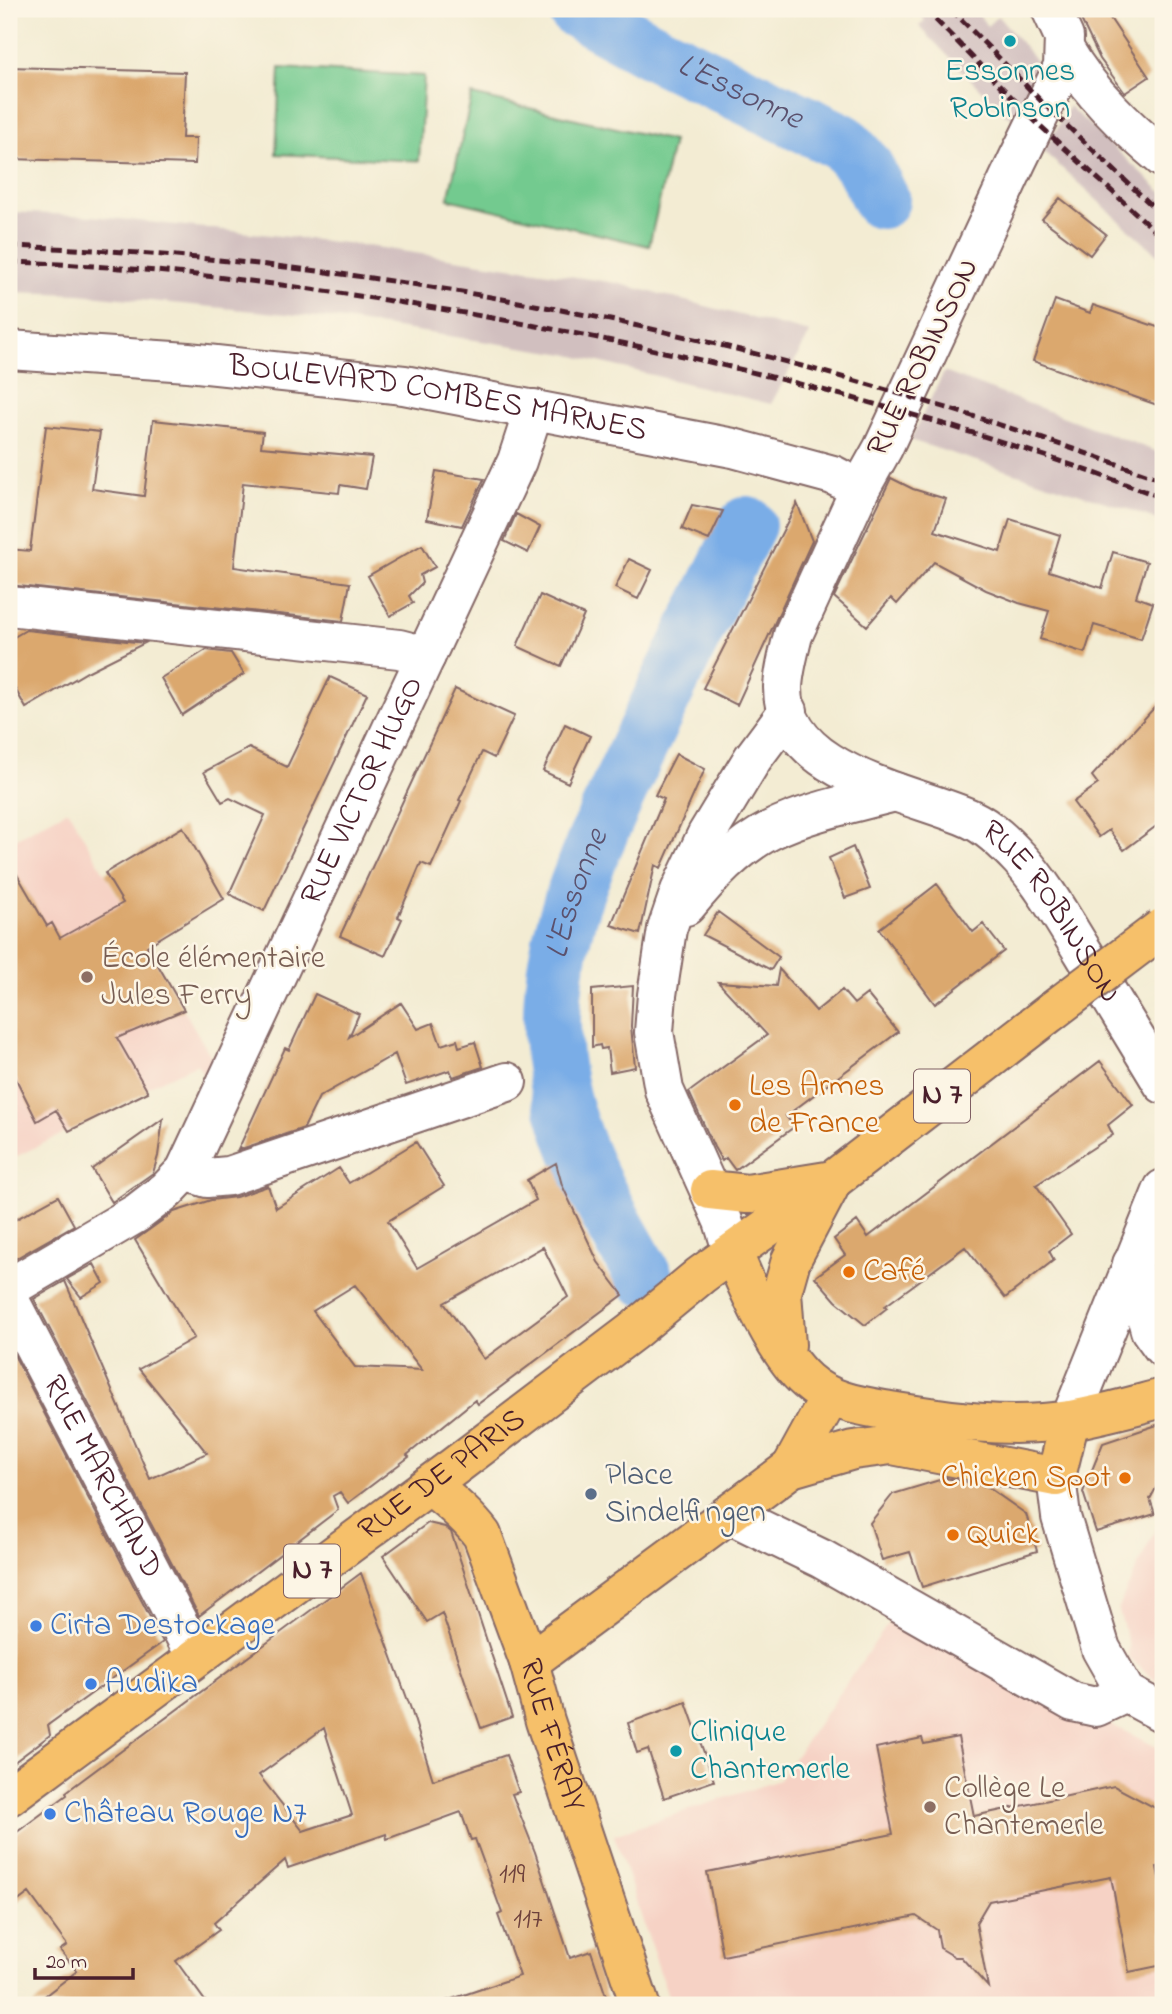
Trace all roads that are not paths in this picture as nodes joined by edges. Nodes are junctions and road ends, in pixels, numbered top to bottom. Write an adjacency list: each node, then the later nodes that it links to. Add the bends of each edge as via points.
1 (1051, 9): 2 (street)
2 (1065, 50): 3 (street, via 1081,78 1125,126); 6 (street, RUE ROBINSON, via 1063,67)
3 (1163, 158)
4 (9, 350): 5 (street, BOULEVARD COMBES MARNES, via 188,362 404,385)
5 (534, 409): 6 (street, BOULEVARD COMBES MARNES, via 733,448 833,475); 8 (street, RUE VICTOR HUGO, via 517,461)
6 (860, 489): 9 (street, RUE ROBINSON, via 793,635 783,689)
7 (9, 606): 8 (street, via 399,649)
8 (426, 656): 15 (street, RUE VICTOR HUGO)
9 (788, 711): 10 (street, RUE ROBINSON, via 796,730 831,765); 12 (street, via 707,834)
10 (895, 792): 12 (street, via 771,830 725,863); 14 (street, RUE ROBINSON, via 973,820 1022,861 1046,892)
11 (1162, 928): 16 (main road, N 7, bridge)
12 (667, 929): 18 (street, via 654,1032 659,1070)
13 (507, 1082): 15 (street, via 229,1176 207,1178)
14 (1163, 1084)
15 (186, 1171): 21 (street, via 137,1213)
16 (833, 1180): 18 (main road, via 747,1194); 19 (main road, N 7); 24 (main road, via 791,1261 782,1293)
17 (1163, 1189): 20 (street)
18 (710, 1190): 19 (street)
19 (733, 1253): 24 (main road); 30 (main road, RUE DE PARIS / N 7)
20 (1132, 1264): 23 (street, via 1150,1330); 27 (street)
21 (9, 1288)
22 (9, 1299): 32 (street, RUE MARCHAND)
23 (1163, 1348)
24 (788, 1360): 25 (main road)
25 (830, 1397): 27 (main road, via 977,1424); 28 (main road)
26 (1163, 1398): 27 (main road)
27 (1070, 1420): 29 (main road)
28 (791, 1468): 29 (main road, via 853,1450 892,1445); 31 (main road)
29 (1056, 1477): 34 (street, via 1061,1517 1101,1650)
30 (429, 1485): 32 (main road, RUE DE PARIS / N 7); 33 (main road, RUE FÉRAY, via 482,1535)
31 (729, 1514): 33 (main road); 34 (street, via 822,1559 1073,1702 1096,1707)
32 (196, 1657): 36 (main road, RUE DE PARIS / N 7)
33 (529, 1662): 37 (main road, RUE FÉRAY)
34 (1126, 1693): 35 (street)
35 (1163, 1713)
36 (9, 1796)
37 (640, 2005)

